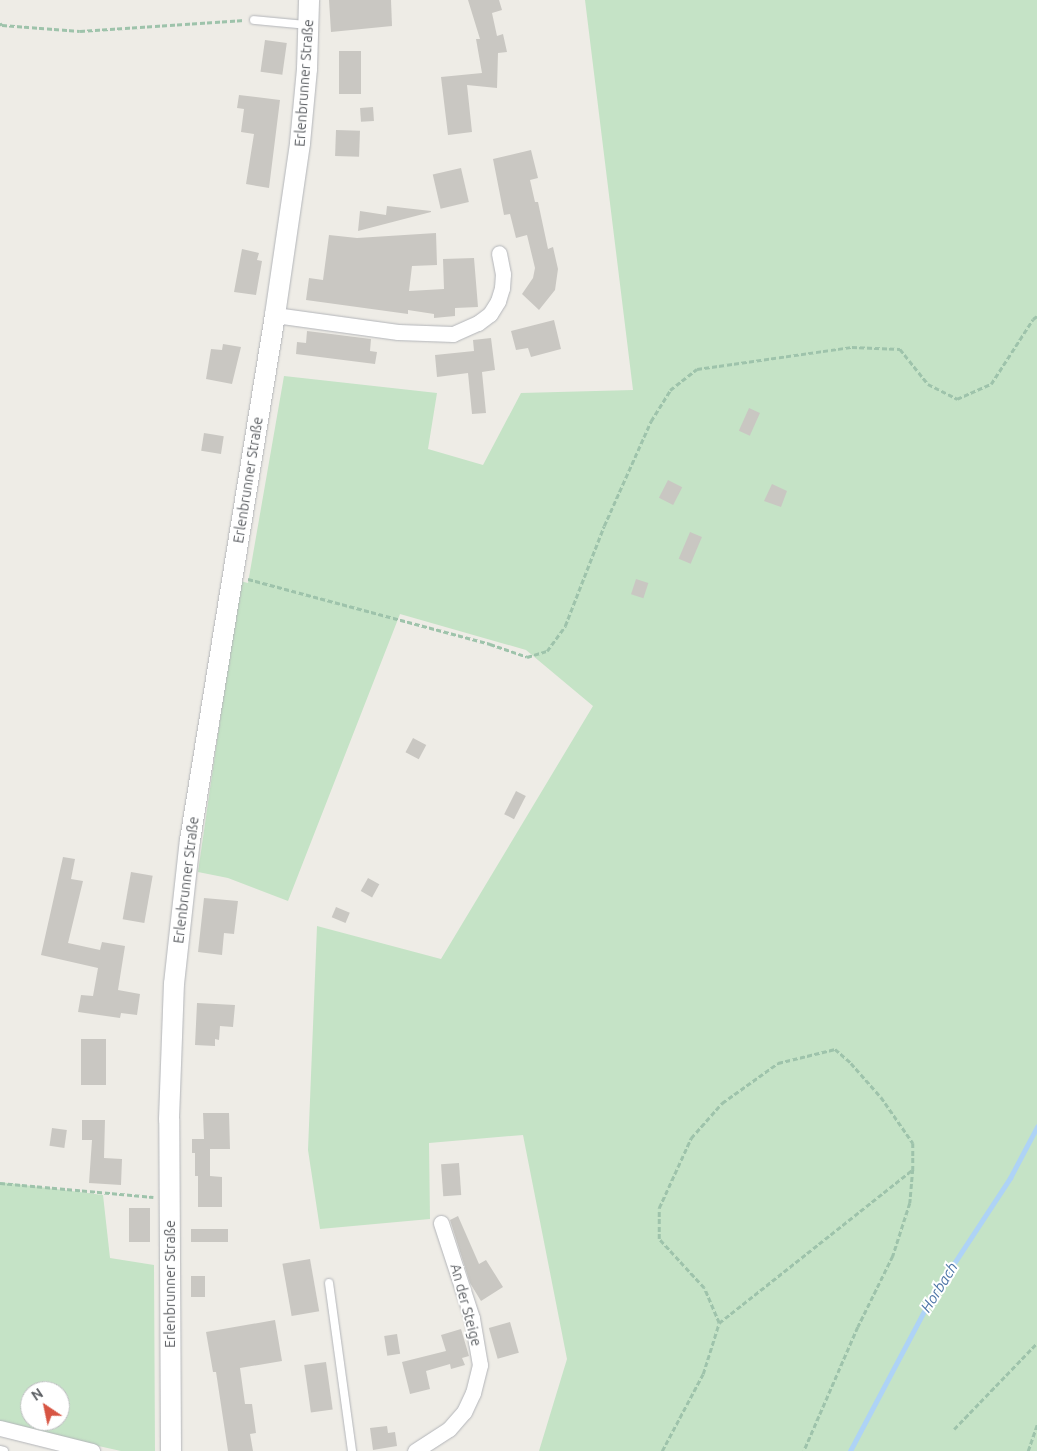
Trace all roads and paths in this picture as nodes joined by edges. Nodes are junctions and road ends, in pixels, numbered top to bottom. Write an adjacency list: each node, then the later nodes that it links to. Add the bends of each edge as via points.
1 (309, 0): 4 (street, Erlenbrunner Straße)
2 (254, 20): 3 (path, via 80,31); 4 (lane, via 272,19)
3 (0, 23)
4 (309, 26): 6 (street, Erlenbrunner Straße, via 300,143)
5 (500, 253): 6 (street, via 502,288 498,302 478,323 453,334 398,332)
6 (274, 315): 8 (street, Erlenbrunner Straße)
7 (1037, 316): 8 (path, via 991,384 957,400 928,384 900,349 852,347 697,369 670,390 651,421 604,526 565,626 547,651 527,657 490,644)
8 (232, 575): 11 (street, Erlenbrunner Straße, via 190,840 174,975)
9 (912, 1169): 14 (path); 14 (path, via 913,1143 881,1097 835,1049 778,1063 722,1102 691,1138 659,1208 659,1239 704,1288); 26 (path, via 910,1203 893,1256)
10 (0, 1183): 11 (path)
11 (169, 1198): 22 (street, Erlenbrunner Straße)
12 (441, 1223): 24 (street, An der Steige, via 472,1318 480,1365 464,1412 450,1429)
13 (329, 1283): 23 (lane)
14 (719, 1323): 25 (path, via 703,1374)
15 (1037, 1343): 18 (path)
16 (1037, 1425): 27 (path)
17 (0, 1428): 21 (street)
18 (954, 1429)
19 (0, 1450): 20 (lane)
20 (4, 1451)
21 (92, 1451)
22 (171, 1451)
23 (352, 1451)
24 (415, 1451)
25 (662, 1451)
26 (804, 1451)
27 (1028, 1451)

